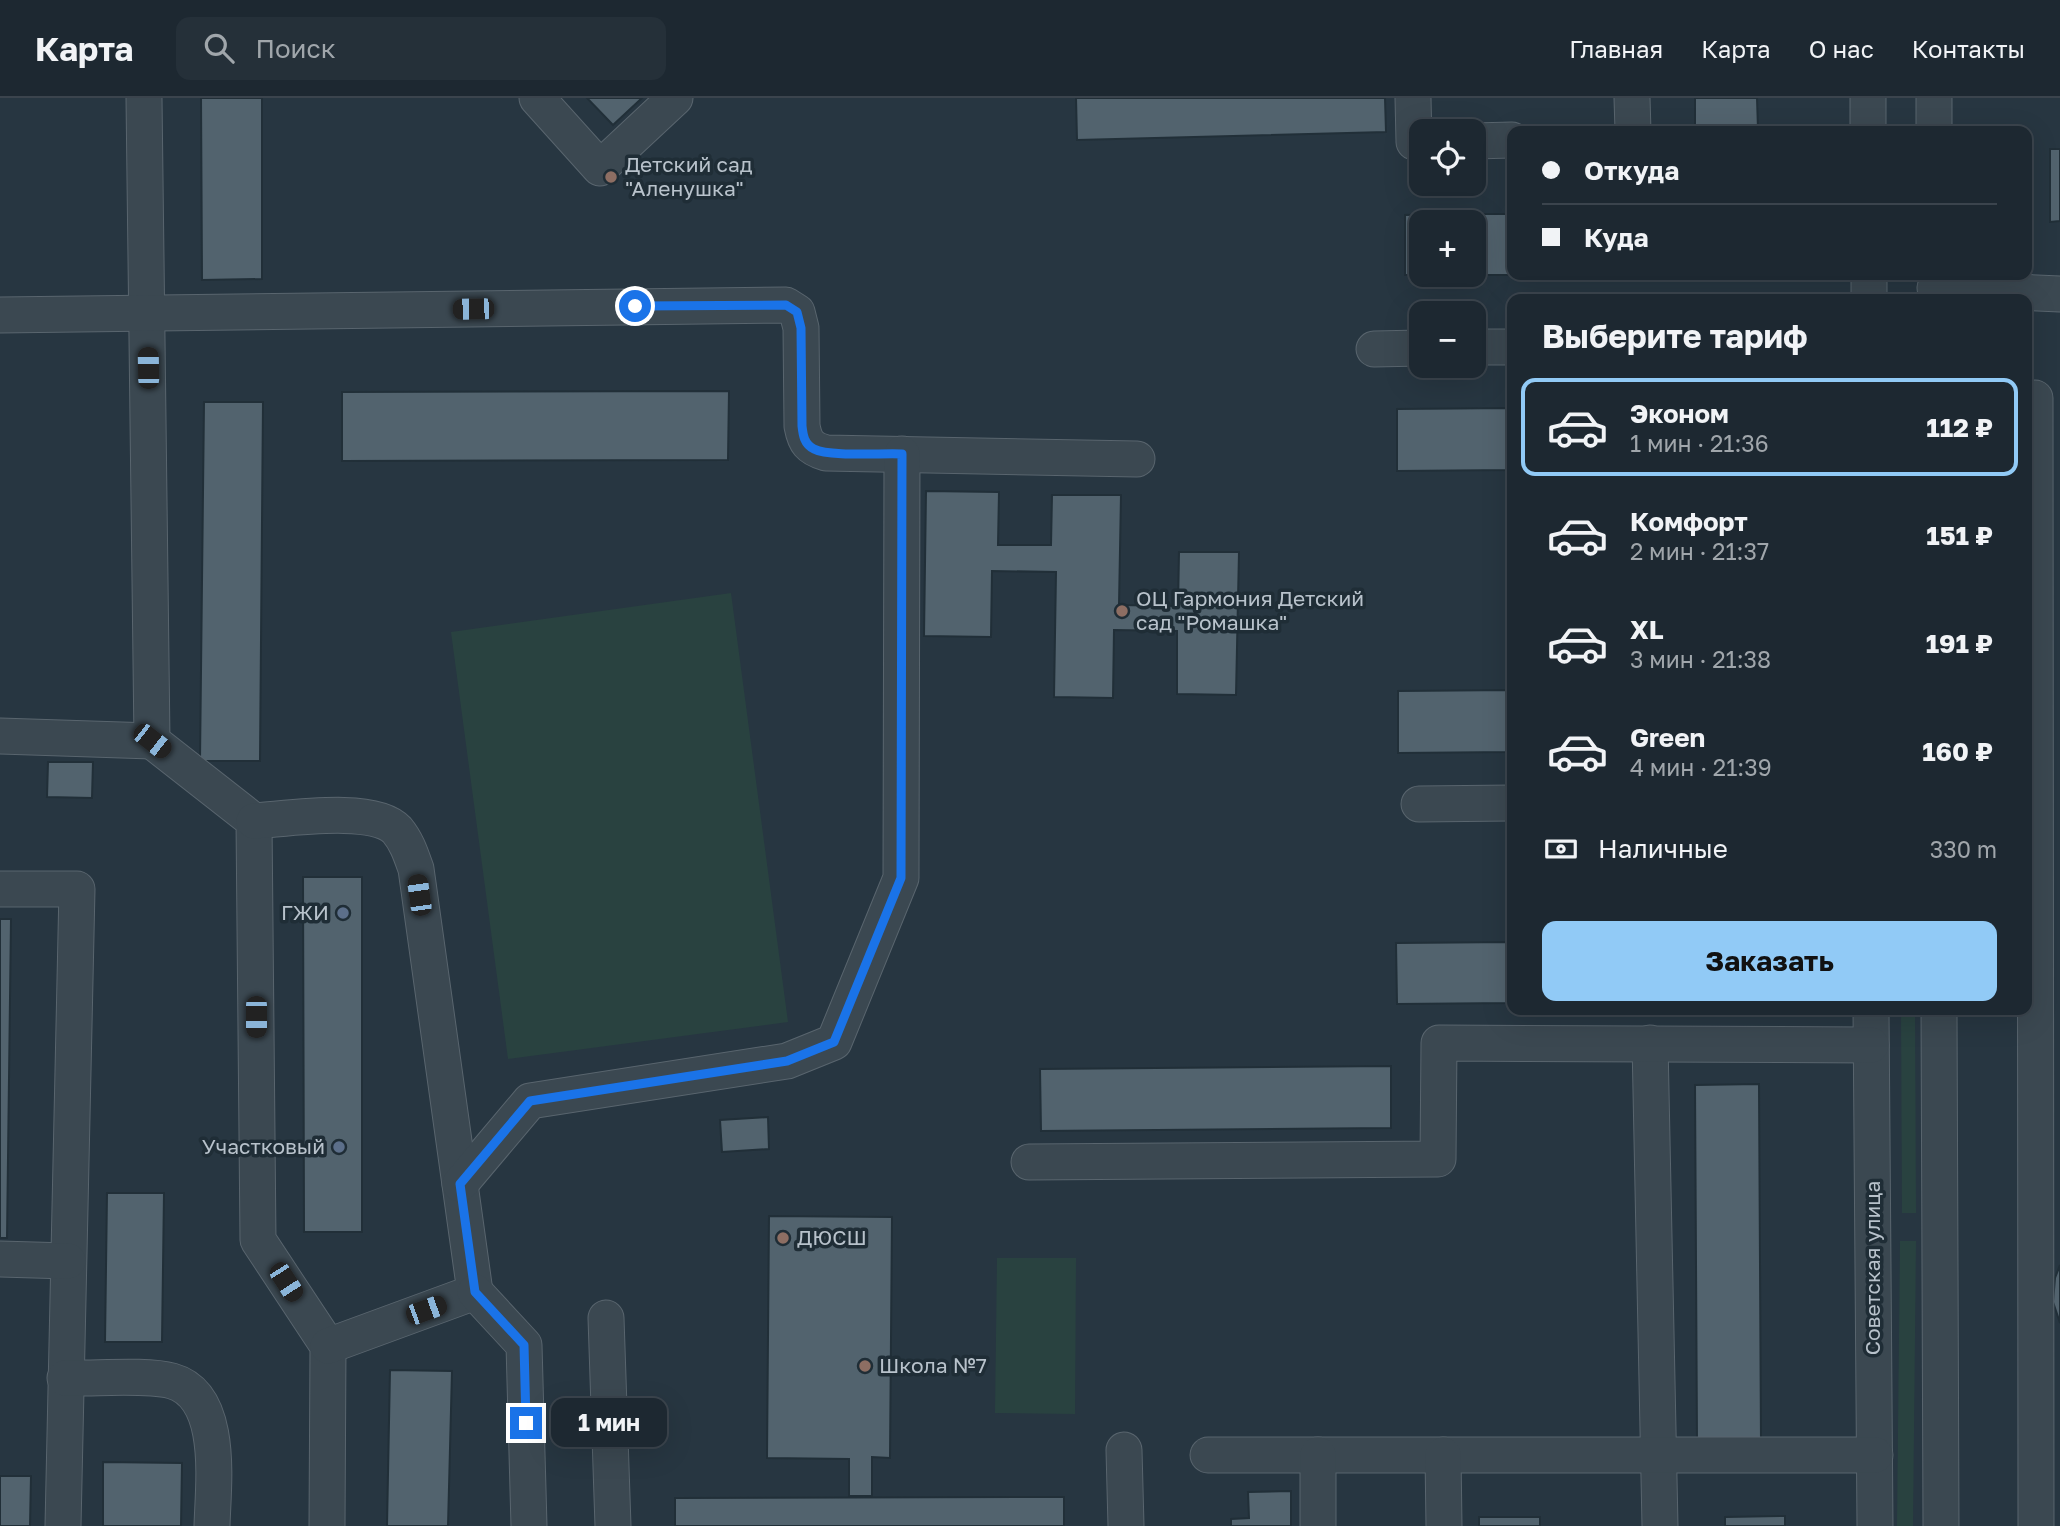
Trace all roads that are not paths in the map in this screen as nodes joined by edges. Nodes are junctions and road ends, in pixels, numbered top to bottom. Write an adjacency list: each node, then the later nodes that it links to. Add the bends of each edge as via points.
1 (144, 98): 16 (street)
2 (537, 98): 3 (street, via 600,167)
3 (675, 98)
4 (1413, 98): 8 (street)
5 (1632, 98): 9 (street)
6 (1868, 98): 10 (street)
7 (1934, 98): 11 (street)
8 (1413, 119)
9 (1633, 126)
10 (1868, 126)
11 (1934, 126)
12 (1507, 140): 13 (street)
13 (1486, 141)
14 (1935, 287): 15 (street)
15 (2060, 294)
16 (148, 314): 17 (street); 23 (street, via 786,305 797,312 801,328 804,440 826,453); 26 (street)
17 (0, 315)
18 (1486, 347): 19 (street)
19 (1507, 347)
20 (1409, 348): 21 (street)
21 (1374, 349)
22 (2035, 398): 60 (street)
23 (902, 454): 24 (street); 36 (street, via 901,878 834,1042 787,1061 530,1101)
24 (1137, 459)
25 (0, 736): 26 (street)
26 (152, 741): 29 (street)
27 (1507, 803): 28 (street)
28 (1419, 804)
29 (254, 821): 36 (street, via 360,815 396,829 410,849); 41 (street, via 258,1240)
30 (0, 889): 38 (street, via 77,889)
31 (1871, 1015): 34 (street, Советская улица)
32 (1939, 1015): 59 (street)
33 (1650, 1043): 34 (street); 35 (street, via 1439,1043 1438,1159); 47 (street)
34 (1871, 1045): 48 (street, Советская улица)
35 (1029, 1161)
36 (460, 1184): 39 (street)
37 (0, 1259): 38 (street)
38 (68, 1261): 42 (street)
39 (475, 1292): 41 (street); 52 (street, via 524,1345)
40 (606, 1318): 53 (street)
41 (328, 1346): 51 (street)
42 (65, 1378): 49 (street); 50 (street, via 162,1379 192,1394 211,1436)
43 (1124, 1450): 54 (street)
44 (1208, 1455): 45 (street)
45 (1318, 1455): 46 (street); 55 (street)
46 (1443, 1455): 47 (street); 56 (street)
47 (1658, 1455): 48 (street); 57 (street)
48 (1875, 1455): 58 (street, Советская улица)
49 (62, 1526)
50 (212, 1526)
51 (327, 1526)
52 (529, 1526)
53 (613, 1526)
54 (1126, 1526)
55 (1318, 1526)
56 (1444, 1526)
57 (1660, 1526)
58 (1875, 1526)
59 (1941, 1526)
60 (2036, 1526)

